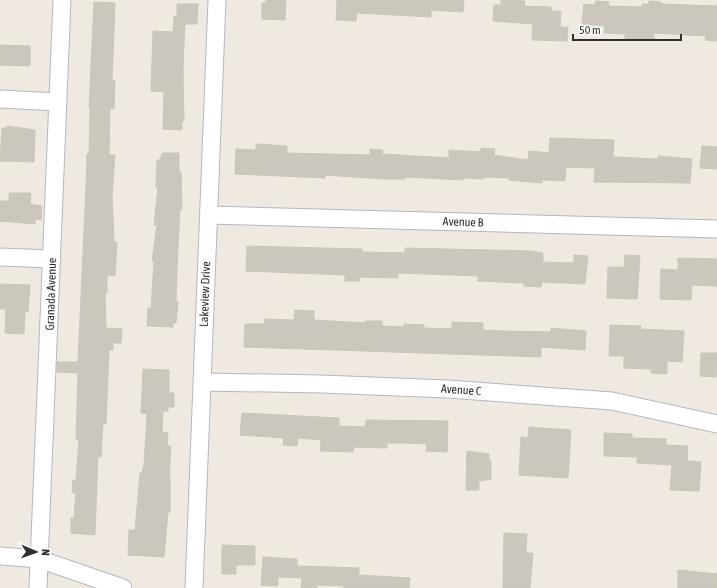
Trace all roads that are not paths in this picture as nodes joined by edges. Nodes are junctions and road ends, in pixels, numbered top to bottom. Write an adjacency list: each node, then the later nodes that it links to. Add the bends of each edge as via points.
1 (62, 0): 4 (street, Granada Avenue)
2 (217, 0): 5 (street, Lakeview Drive)
3 (0, 99): 4 (street)
4 (58, 102): 8 (street, Granada Avenue)
5 (209, 214): 6 (street, Avenue B); 9 (street, Lakeview Drive)
6 (717, 229)
7 (0, 256): 8 (street)
8 (52, 259): 12 (street, Granada Avenue)
9 (202, 382): 10 (street, Avenue C, via 447,389 612,401); 15 (street, Lakeview Drive)
10 (717, 424)
11 (0, 556): 12 (street)
12 (39, 559): 13 (street, Granada Avenue); 14 (street)
13 (38, 588)
14 (123, 588)
15 (194, 588)

